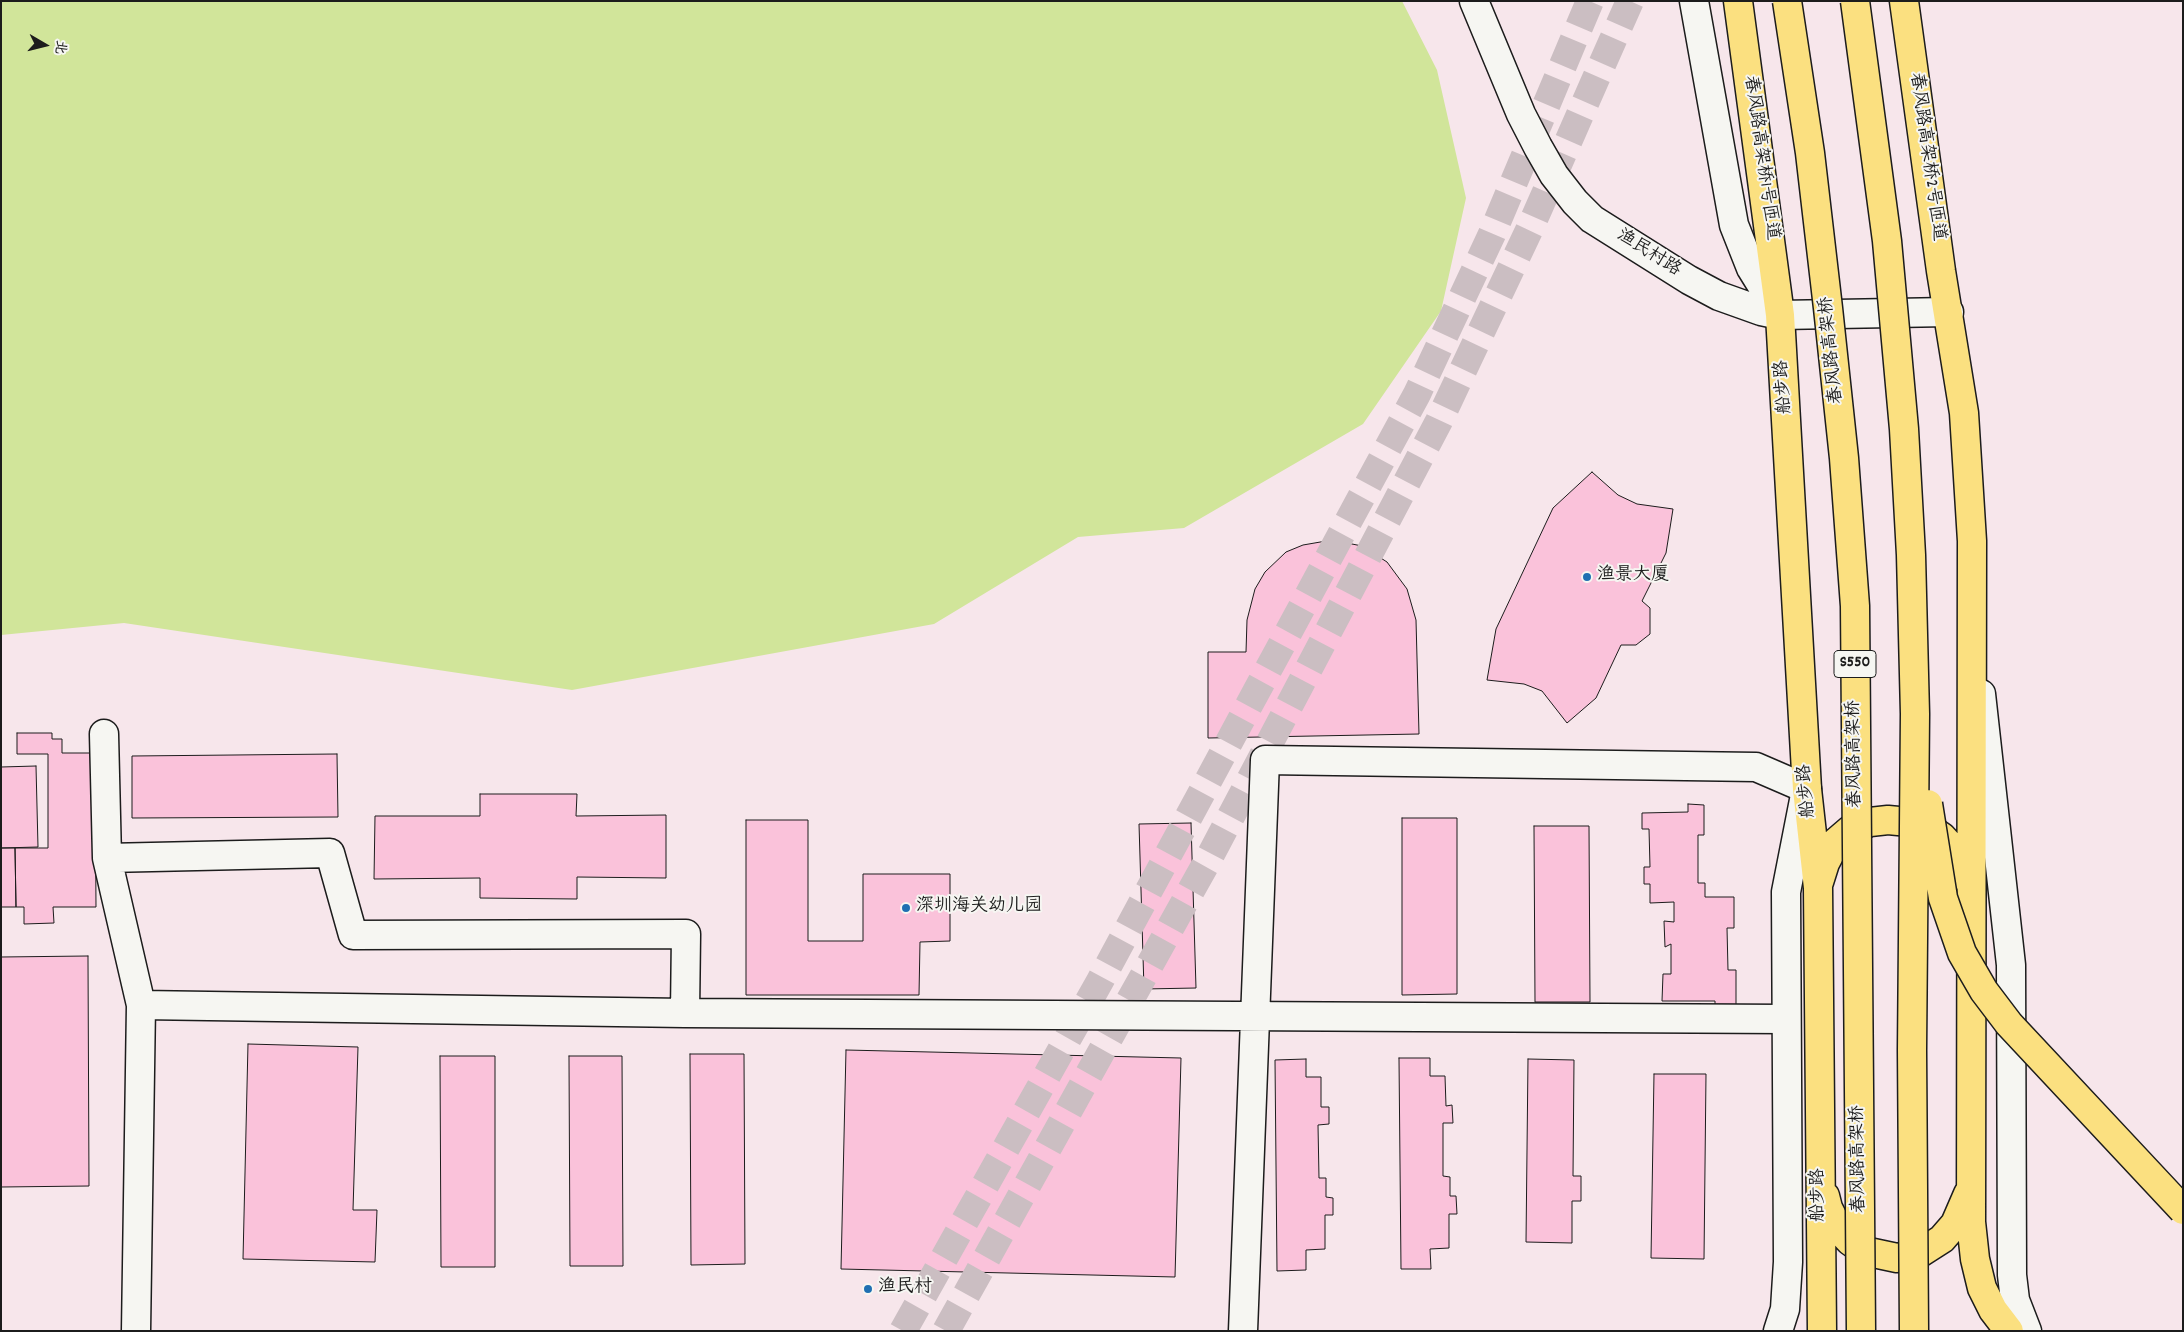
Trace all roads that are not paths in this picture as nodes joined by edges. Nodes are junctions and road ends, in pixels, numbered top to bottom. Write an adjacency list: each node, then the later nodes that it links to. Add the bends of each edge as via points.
1 (1474, 1): 8 (street, 渔民村路, via 1521,114 1554,175 1575,202 1592,219 1689,280 1740,304)
2 (1694, 1): 8 (street, via 1734,225 1751,268)
3 (1738, 1): 8 (main road, 春风路高架桥1号匝道)
4 (1787, 1): 29 (main road, 春风路高架桥 / S550, bridge, via 1810,153 1828,308 1844,458 1854,606)
5 (1855, 1): 10 (main road, bridge, via 1887,241 1904,430)
6 (1904, 1): 7 (main road, 春风路高架桥2号匝道)
7 (1948, 312): 8 (street, 渔民村路); 9 (main road, via 1964,413)
8 (1780, 315): 12 (main road, 船步路)
9 (1973, 616): 15 (main road); 32 (street, via 2011,966 2012,1275 2014,1300)
10 (1915, 714): 22 (main road, bridge, via 1943,898 1962,953 1984,991 2009,1024); 30 (main road, bridge)
11 (104, 734): 13 (street)
12 (1806, 789): 14 (main road, 船步路); 18 (street, via 1756,767 1264,760); 19 (street, via 1786,892)
13 (107, 858): 16 (street); 17 (street, via 330,852 354,935 686,934)
14 (1818, 888): 15 (main road, via 1825,863 1836,842 1850,830 1870,822 1888,820 1929,828 1942,837 1955,851); 20 (main road, 船步路)
15 (1972, 889): 21 (main road)
16 (141, 1005): 17 (street); 24 (street)
17 (685, 1013): 18 (street)
18 (1255, 1016): 19 (street); 25 (street)
19 (1786, 1019): 26 (street, via 1788,1262 1785,1310)
20 (1820, 1175): 21 (main road, via 1828,1208 1838,1228 1850,1241 1864,1251 1897,1258 1917,1255 1942,1239 1955,1224); 23 (main road, 船步路)
21 (1972, 1180): 31 (main road, via 1971,1222 1975,1259 1982,1288 1992,1310)
22 (2183, 1210)
23 (1820, 1267): 27 (main road); 28 (main road)
24 (136, 1331)
25 (1243, 1331)
26 (1778, 1331)
27 (1801, 1331)
28 (1822, 1331)
29 (1861, 1331)
30 (1914, 1331)
31 (2008, 1331)
32 (2026, 1331)

